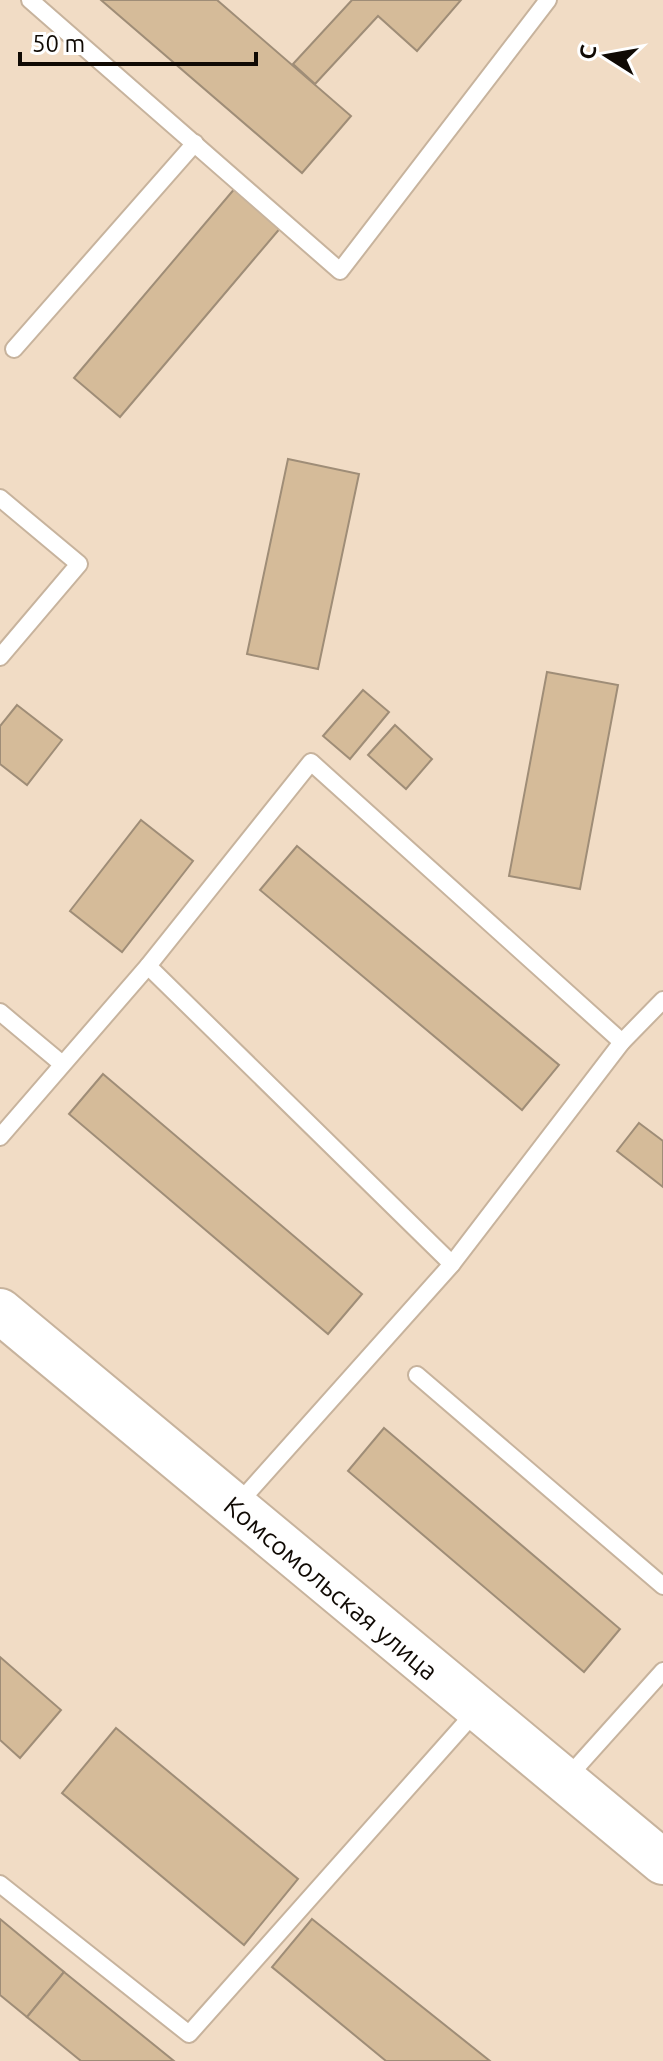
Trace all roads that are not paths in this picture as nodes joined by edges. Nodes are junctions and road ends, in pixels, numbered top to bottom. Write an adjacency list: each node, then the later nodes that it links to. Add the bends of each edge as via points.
1 (30, 0): 3 (lane)
2 (548, 0): 3 (lane, via 340,271)
3 (195, 143): 4 (lane)
4 (14, 349)
5 (0, 498): 6 (lane, via 79,564)
6 (0, 657)
7 (148, 966): 10 (lane, via 311,762); 11 (lane); 13 (lane)
8 (663, 1000): 10 (lane)
9 (0, 1012): 11 (lane)
10 (622, 1042): 13 (lane)
11 (61, 1063): 12 (lane)
12 (0, 1137)
13 (452, 1264): 16 (lane)
14 (0, 1311): 16 (main road, Комсомольская улица)
15 (417, 1375): 17 (lane)
16 (235, 1507): 19 (main road, Комсомольская улица)
17 (663, 1586)
18 (663, 1671): 20 (lane)
19 (477, 1710): 20 (main road, Комсомольская улица); 22 (lane, via 189,2034)
20 (565, 1780): 21 (main road, Комсомольская улица)
21 (663, 1862)
22 (0, 1884)

